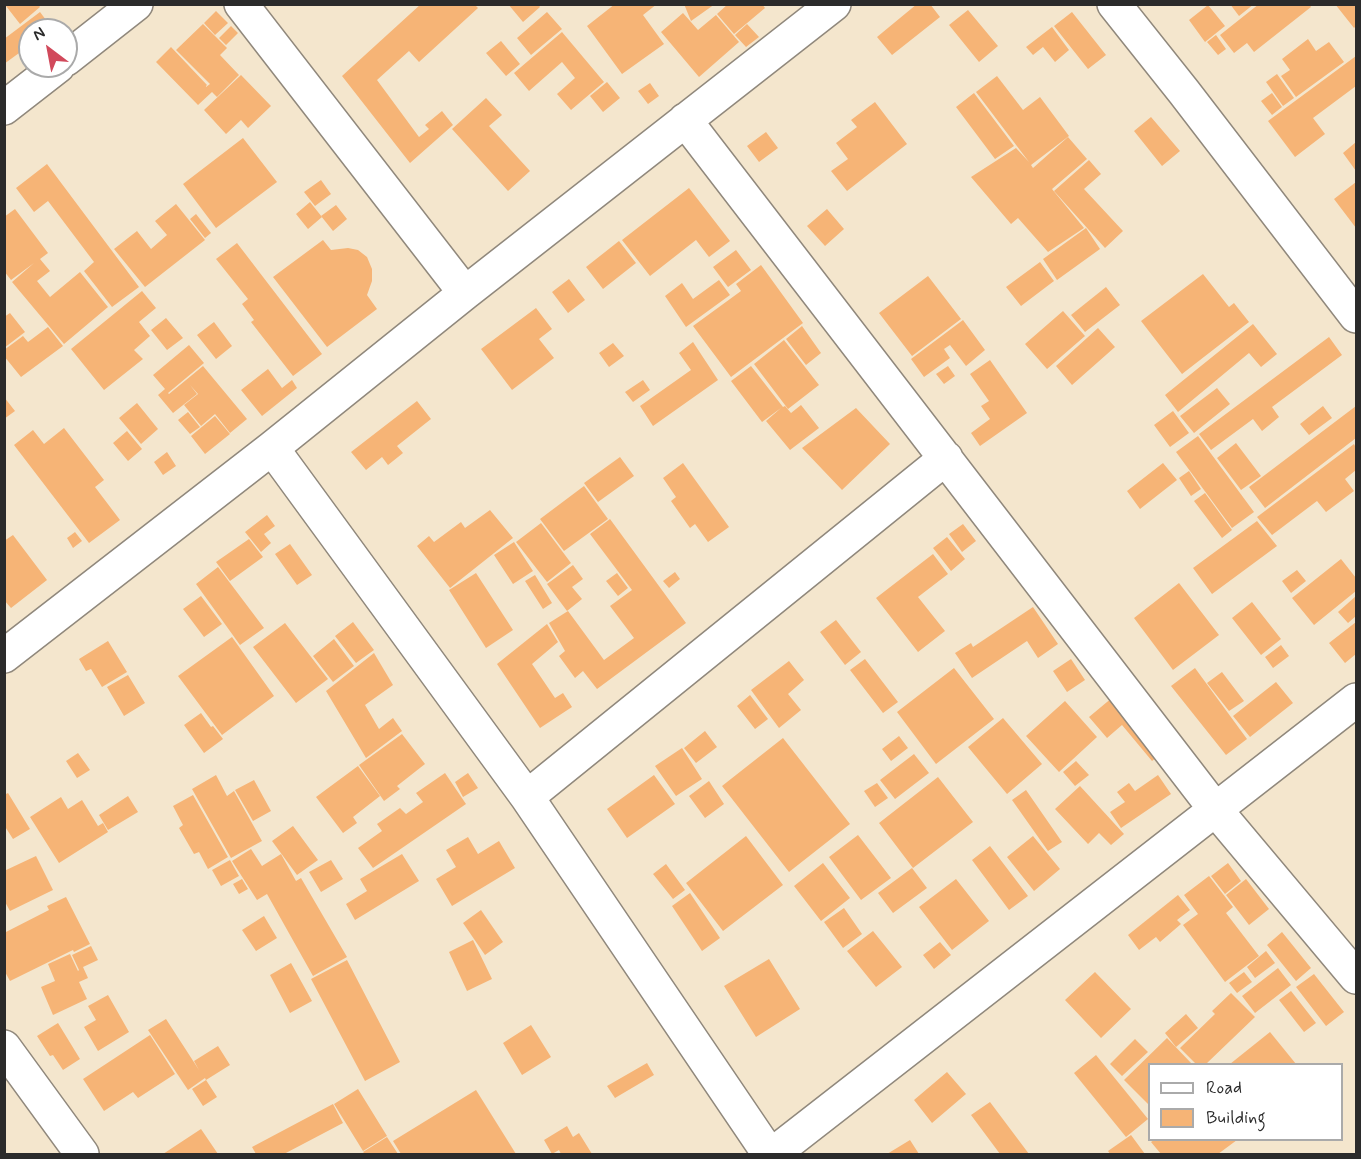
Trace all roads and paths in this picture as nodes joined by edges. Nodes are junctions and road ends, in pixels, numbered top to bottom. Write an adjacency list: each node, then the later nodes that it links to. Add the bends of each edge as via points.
1 (136, 4): 5 (street)
2 (241, 4): 9 (street)
3 (834, 4): 8 (street)
4 (1114, 4): 10 (street)
5 (78, 50)
6 (43, 78): 7 (street)
7 (4, 108)
8 (685, 120): 9 (street); 12 (street)
9 (465, 293): 11 (street)
10 (1356, 316)
11 (272, 448): 13 (street); 15 (street)
12 (946, 458): 15 (street); 16 (street)
13 (4, 656)
14 (1356, 700): 16 (street)
15 (527, 796): 20 (street)
16 (1215, 809): 17 (street); 20 (street)
17 (1356, 977)
18 (4, 1047): 19 (street)
19 (82, 1155)
20 (771, 1155)

